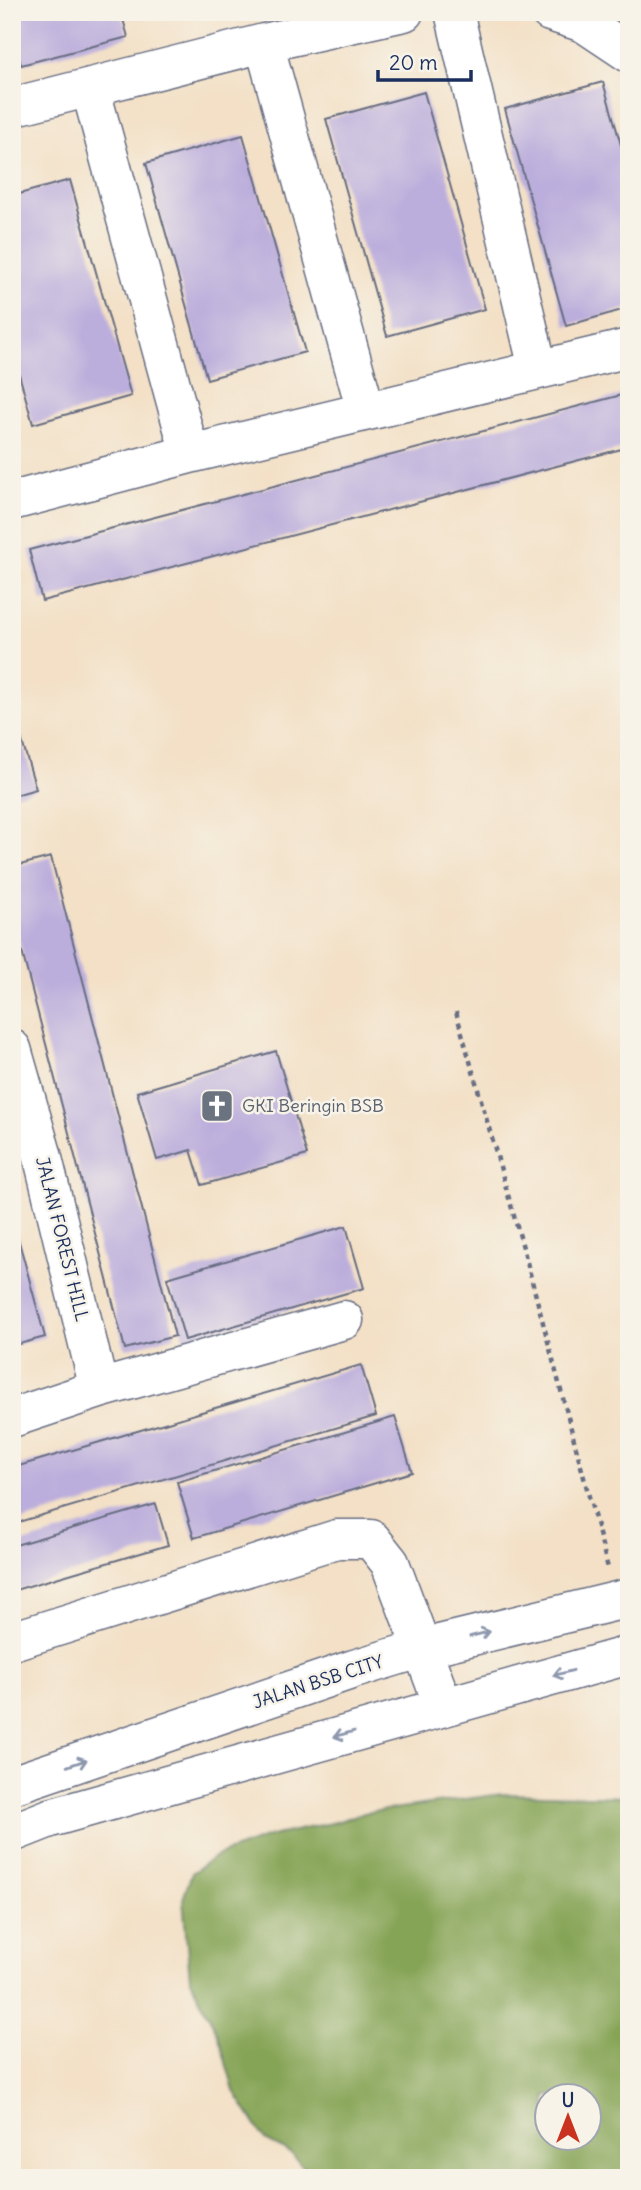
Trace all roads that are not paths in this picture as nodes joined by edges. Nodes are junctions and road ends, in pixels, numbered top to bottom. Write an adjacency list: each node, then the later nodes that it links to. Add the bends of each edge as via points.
1 (404, 12): 4 (street)
2 (454, 12): 9 (street)
3 (550, 12): 5 (street, via 584,23)
4 (264, 43): 6 (street); 10 (street)
5 (629, 53)
6 (90, 87): 7 (street); 11 (street)
7 (12, 107)
8 (629, 348): 9 (street)
9 (538, 369): 10 (street)
10 (366, 411): 11 (street)
11 (190, 454): 12 (street)
12 (12, 501)
13 (12, 1049): 15 (street, JALAN FOREST HILL)
14 (344, 1320): 15 (street)
15 (99, 1389): 16 (street)
16 (12, 1418)
17 (623, 1598): 19 (street, JALAN BSB CITY, one-way to 17)
18 (12, 1641): 19 (street, via 337,1539 371,1539 390,1563)
19 (423, 1648): 21 (street); 22 (street, JALAN BSB CITY, one-way to 19)
20 (629, 1655): 21 (street, one-way to 21)
21 (443, 1706): 23 (street, one-way to 23, via 50,1818)
22 (12, 1785)
23 (12, 1833)

